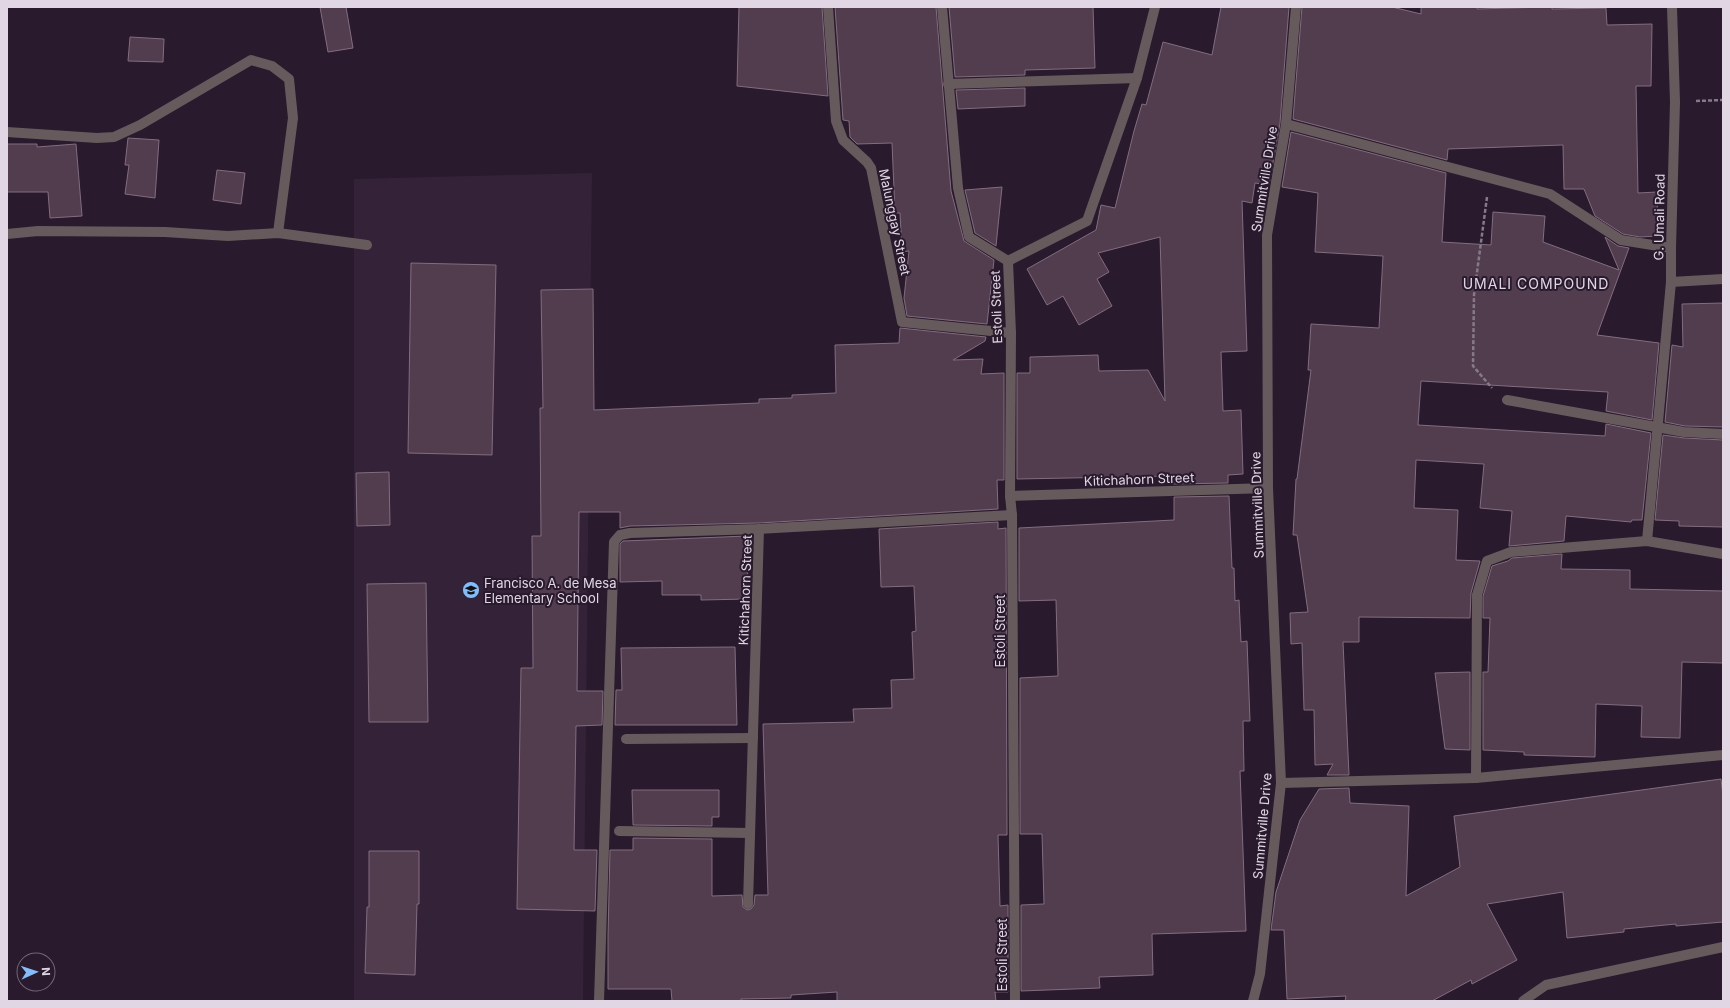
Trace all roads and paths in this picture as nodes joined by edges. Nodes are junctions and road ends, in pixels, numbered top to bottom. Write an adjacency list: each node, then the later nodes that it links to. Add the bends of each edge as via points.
1 (828, 7): 20 (street, Malunggay Street, via 836,121 843,140 868,162 871,168 902,322)
2 (942, 7): 7 (street)
3 (1155, 7): 6 (street)
4 (1296, 7): 10 (street, Summitville Drive)
5 (1672, 7): 9 (street, G. Umali Road)
6 (1137, 78): 7 (street); 17 (street, via 1087,221)
7 (948, 84): 17 (street, via 958,188 969,237)
8 (1723, 100): 9 (path)
9 (1675, 102): 16 (street, G. Umali Road)
10 (1286, 124): 12 (street); 24 (street, Summitville Drive, via 1268,235)
11 (7, 132): 13 (street, via 114,137 140,125 251,60 272,66 289,79 293,118)
12 (1490, 178): 16 (street, via 1550,194 1621,240); 21 (path, via 1474,295 1473,366 1496,392)
13 (278, 233): 14 (street, via 228,236 165,232 38,231); 15 (street)
14 (7, 234)
15 (367, 245)
16 (1671, 248): 19 (street, G. Umali Road)
17 (1008, 260): 20 (street, Estoli Street)
18 (1723, 279): 19 (street)
19 (1672, 282): 22 (street, G. Umali Road)
20 (1011, 333): 25 (street, Estoli Street)
21 (1507, 400): 22 (street)
22 (1658, 427): 23 (street, via 1695,433); 28 (street, G. Umali Road)
23 (1723, 434)
24 (1268, 488): 25 (street, Kitichahorn Street); 34 (street, Summitville Drive)
25 (1010, 496): 26 (street, Estoli Street)
26 (1012, 515): 27 (street, Kitichahorn Street); 40 (street, Estoli Street)
27 (759, 529): 30 (street, Kitichahorn Street); 39 (street, via 630,533 620,535 614,542)
28 (1647, 541): 29 (street); 33 (street, via 1511,552 1487,561 1476,595)
29 (1723, 554)
30 (753, 738): 31 (street); 36 (street, Kitichahorn Street)
31 (626, 739)
32 (1723, 755): 33 (street)
33 (1476, 778): 34 (street)
34 (1281, 783): 41 (street, Summitville Drive, via 1260,974)
35 (618, 831): 36 (street)
36 (750, 833): 37 (street, Kitichahorn Street)
37 (748, 904)
38 (1723, 947): 42 (street, via 1546,985)
39 (599, 1001)
40 (1015, 1001)
41 (1253, 1001)
42 (1523, 1001)

